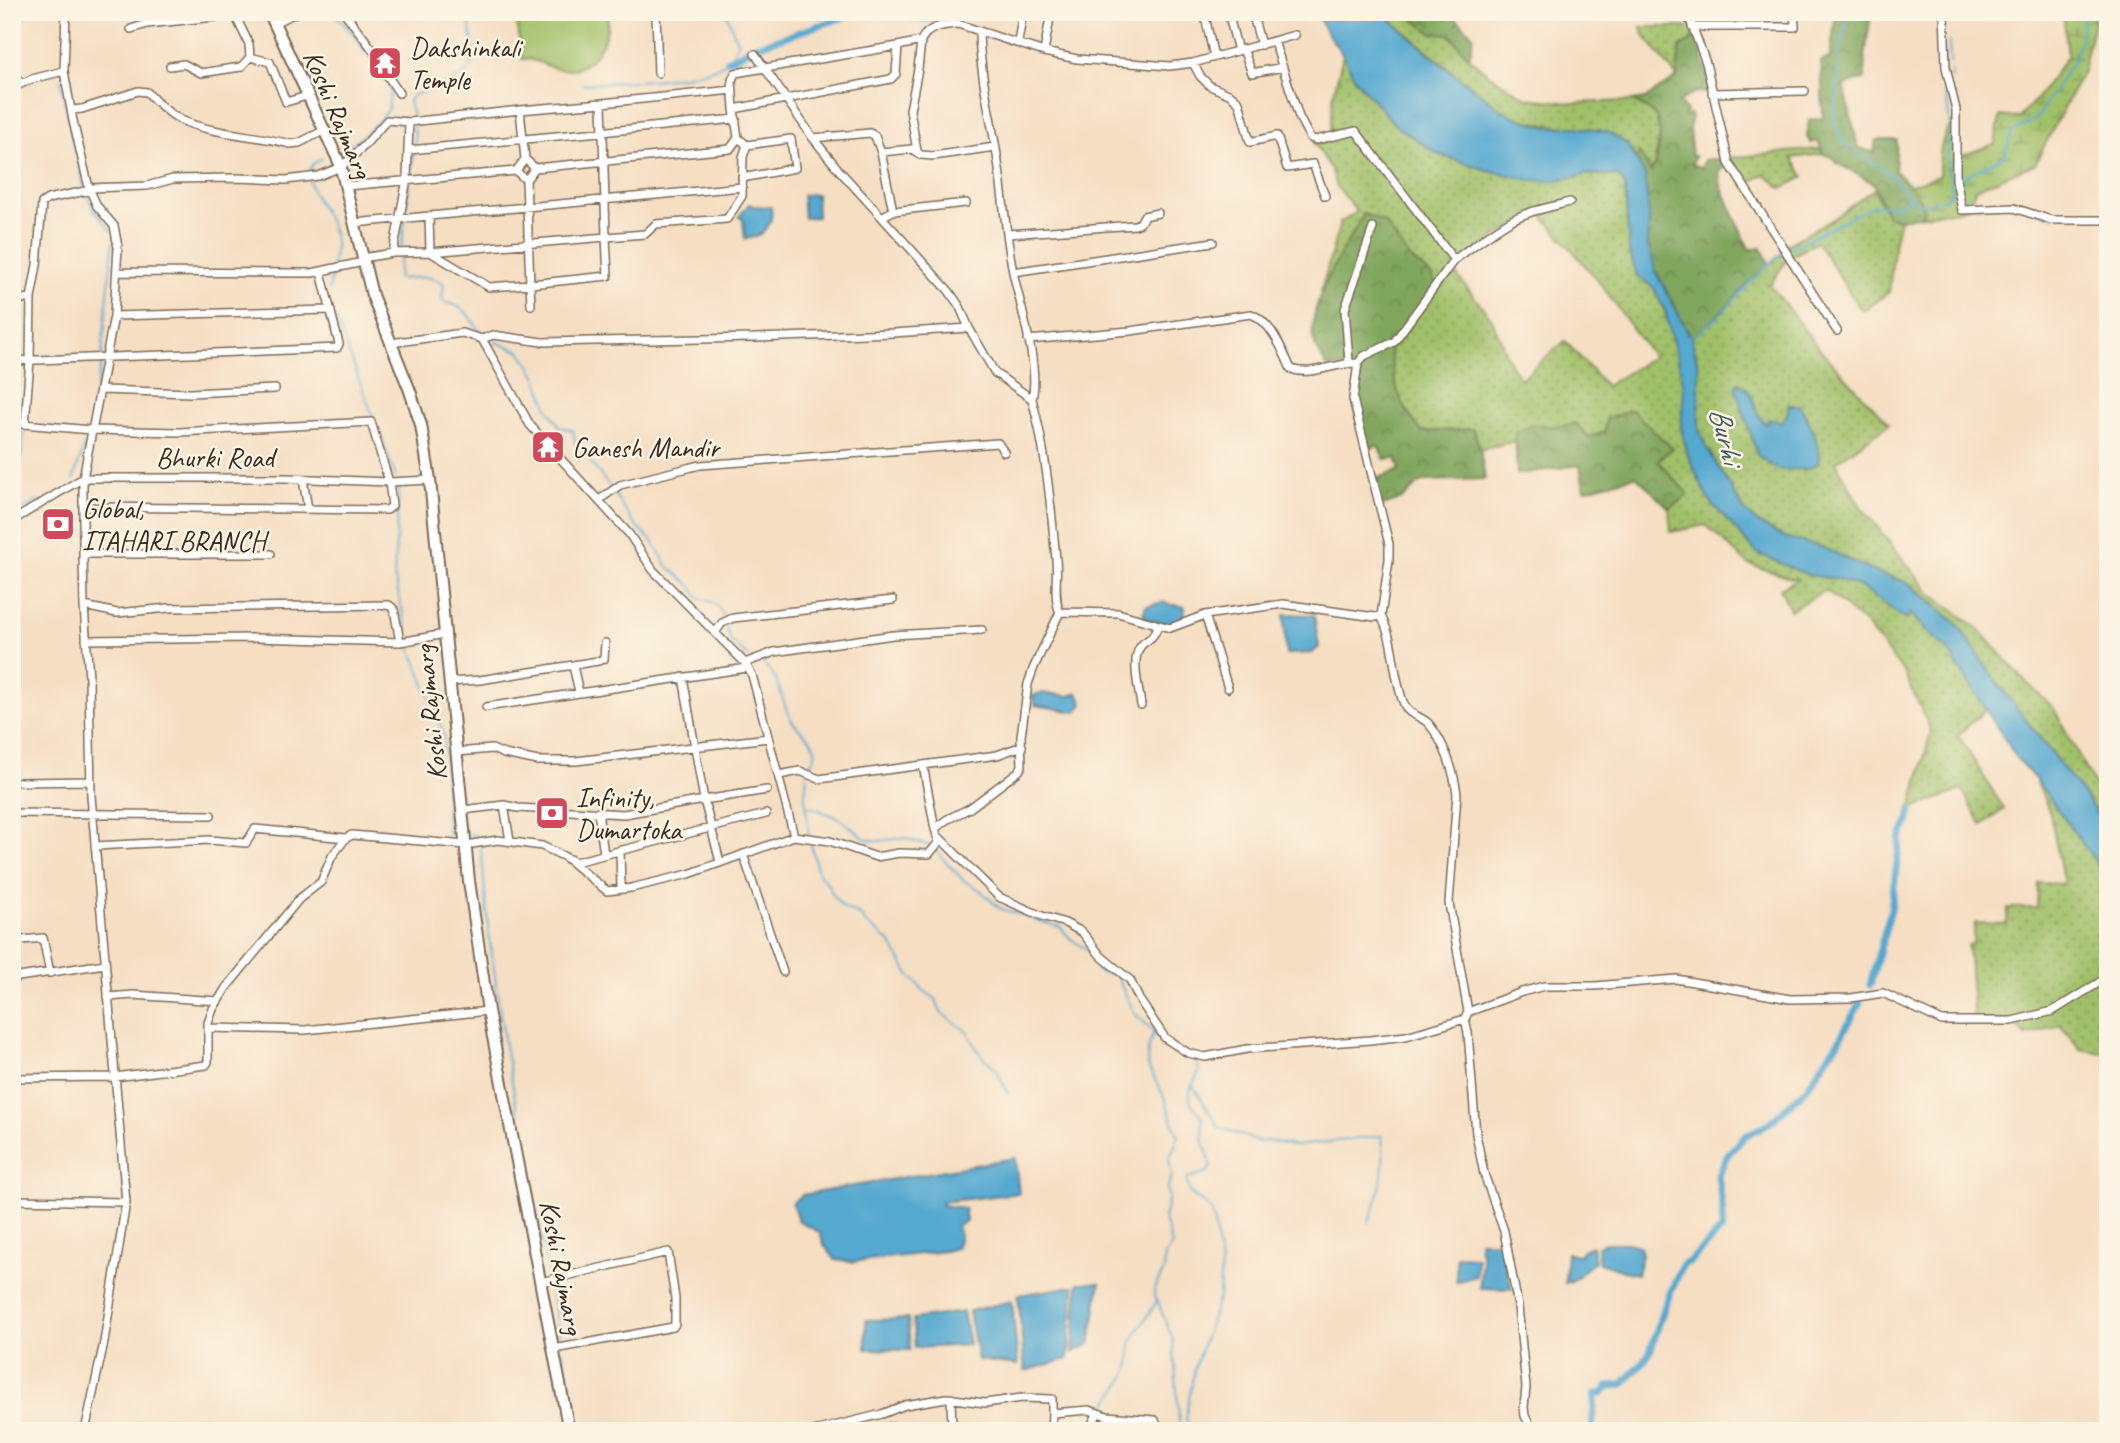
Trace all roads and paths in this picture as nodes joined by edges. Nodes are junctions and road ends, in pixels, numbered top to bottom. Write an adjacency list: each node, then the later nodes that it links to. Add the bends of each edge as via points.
1 (66, 12): 32 (street)
2 (298, 12): 13 (street)
3 (344, 12): 39 (street, via 379,58)
4 (656, 12): 34 (street)
5 (1023, 12): 20 (street)
6 (1051, 12): 24 (street)
7 (1204, 12): 27 (street)
8 (1228, 12): 23 (street)
9 (1252, 12): 21 (street)
10 (1687, 12): 14 (street)
11 (1794, 12): 14 (street, via 1795,27)
12 (1944, 12): 84 (street, via 1962,210 2014,208 2051,220)
13 (271, 18): 41 (main road, Koshi Rajmarg)
14 (1692, 27): 40 (street)
15 (131, 29): 26 (street, via 235,15)
16 (979, 32): 18 (street, via 958,24 944,25 928,31); 20 (street); 56 (street, via 981,72)
17 (1295, 34): 19 (street)
18 (921, 41): 22 (street); 59 (street, via 910,110)
19 (1274, 41): 21 (street); 30 (street)
20 (1018, 42): 24 (street)
21 (1261, 45): 23 (street)
22 (898, 46): 31 (street); 42 (street, via 896,74 891,79)
23 (1240, 50): 27 (street); 30 (street, via 1252,73)
24 (1044, 52): 28 (street, via 1124,63)
25 (755, 54): 31 (street)
26 (250, 57): 29 (street, via 241,67 201,73 184,64); 41 (street, via 270,62 286,102)
27 (1214, 57): 28 (street)
28 (1193, 63): 74 (street, via 1210,86 1239,102 1250,142 1277,136 1287,168 1312,163)
29 (170, 66)
30 (1283, 67): 94 (street, via 1310,138 1356,131)
31 (764, 68): 37 (street, via 734,73); 42 (street)
32 (64, 71): 35 (street); 46 (street)
33 (12, 72): 35 (street)
34 (658, 73)
35 (21, 83): 36 (street)
36 (12, 88)
37 (733, 90): 44 (street); 45 (street)
38 (1805, 91): 40 (street)
39 (398, 93)
40 (1712, 93): 105 (street, via 1729,163)
41 (307, 96): 50 (main road, Koshi Rajmarg)
42 (786, 99): 45 (street); 53 (street)
43 (2108, 101): 67 (street)
44 (602, 103): 47 (street); 51 (street)
45 (734, 109): 48 (street)
46 (72, 110): 50 (street, via 138,91 147,92 182,120 203,126 290,144); 73 (street)
47 (520, 110): 49 (street); 54 (street)
48 (736, 119): 51 (street); 52 (street)
49 (411, 121): 58 (street); 64 (street, via 387,120)
50 (323, 131): 64 (main road, Koshi Rajmarg)
51 (603, 132): 54 (street); 63 (street)
52 (738, 138): 55 (street); 57 (street)
53 (813, 138): 60 (street, via 870,133 876,136); 82 (street)
54 (523, 139): 58 (street); 62 (street)
55 (747, 145): 61 (street); 68 (street, via 791,139 795,168)
56 (995, 147): 59 (street, via 933,156); 87 (street)
57 (730, 149): 61 (street); 63 (street)
58 (415, 150): 69 (street)
59 (917, 151): 60 (street)
60 (881, 152): 79 (street)
61 (743, 157): 68 (street)
62 (525, 159): 65 (street); 66 (street)
63 (604, 162): 65 (street); 75 (street)
64 (340, 166): 71 (main road, Koshi Rajmarg); 73 (street, via 300,179 173,179 147,186)
65 (535, 168): 70 (street)
66 (516, 171): 69 (street); 70 (street)
67 (2108, 174)
68 (742, 178): 72 (street)
69 (410, 179): 71 (street); 83 (street)
70 (526, 180): 78 (street)
71 (346, 186): 85 (main road, Koshi Rajmarg)
72 (742, 187): 75 (street); 88 (street, via 742,196 727,219 656,223 645,234)
73 (90, 189): 95 (street, via 118,236); 99 (street, via 42,202)
74 (1325, 196)
75 (605, 200): 78 (street); 88 (street)
76 (1570, 202): 94 (street, via 1512,220)
77 (966, 203): 79 (street)
78 (527, 207): 81 (street); 90 (street)
79 (893, 211): 82 (street)
80 (1158, 213): 87 (street, via 1144,216 1135,225)
81 (429, 216): 83 (street); 91 (street)
82 (883, 216): 104 (street, via 949,291)
83 (403, 218): 85 (street); 92 (street)
84 (2108, 220)
85 (354, 223): 93 (main road, Koshi Rajmarg)
86 (1373, 228): 112 (street, via 1345,309)
87 (1007, 234): 97 (street)
88 (606, 237): 90 (street); 98 (street, via 608,276)
89 (1213, 242): 97 (street)
90 (528, 244): 91 (street); 98 (street)
91 (430, 252): 92 (street); 98 (street, via 489,287)
92 (398, 253): 93 (street)
93 (362, 260): 96 (street); 108 (main road, Koshi Rajmarg)
94 (1454, 260): 113 (street, via 1394,342)
95 (117, 272): 96 (street); 103 (street)
96 (323, 272): 102 (street)
97 (1013, 272): 107 (street)
98 (530, 284): 101 (street)
99 (31, 298): 100 (street); 110 (street)
100 (12, 300)
101 (531, 305)
102 (329, 310): 103 (street); 109 (street, via 340,344 337,348)
103 (114, 316): 109 (street)
104 (969, 328): 106 (street, via 755,338 542,342 498,335); 116 (street, via 995,373)
105 (1836, 331)
106 (485, 338): 108 (street, via 462,333); 125 (street, via 530,425)
107 (1028, 340): 112 (street, via 1251,314 1281,347 1291,369 1308,371); 116 (street)
108 (391, 343): 123 (main road, Koshi Rajmarg, via 421,425)
109 (106, 357): 110 (street); 115 (street)
110 (30, 360): 111 (street); 118 (street)
111 (12, 361)
112 (1349, 362): 113 (street)
113 (1358, 363): 135 (street, via 1353,399 1388,544)
114 (275, 389): 115 (street, via 190,393)
115 (101, 390): 119 (street)
116 (1032, 399): 133 (street, via 1040,430)
117 (12, 423): 118 (street)
118 (25, 424): 119 (street)
119 (91, 430): 121 (street); 124 (street, via 179,432 371,422)
120 (1004, 452): 125 (street, via 998,443 700,465 642,478)
121 (83, 478): 122 (street, Bhurki Road); 126 (street); 128 (street)
122 (303, 479): 124 (street, Bhurki Road); 127 (street)
123 (430, 480): 124 (street, Bhurki Road); 138 (main road, Koshi Rajmarg)
124 (395, 482): 127 (street, via 391,509)
125 (599, 499): 139 (street, via 653,570)
126 (83, 507): 127 (street); 129 (street)
127 (308, 509)
128 (13, 518)
129 (83, 554): 130 (street); 132 (street)
130 (271, 554)
131 (893, 600): 139 (street, via 748,615 724,622)
132 (84, 606): 140 (street); 141 (street, via 117,613 389,605)
133 (1060, 612): 136 (street, via 1118,612); 152 (street, via 1028,684)
134 (1205, 615): 135 (street, via 1283,604); 136 (street, via 1174,627); 147 (street)
135 (1381, 616): 191 (street, via 1391,637 1394,671 1404,704 1430,725 1455,776 1450,916)
136 (1158, 626): 149 (street, via 1137,655)
137 (982, 629): 143 (street, via 893,635 774,652)
138 (445, 634): 141 (street); 146 (main road, Koshi Rajmarg)
139 (715, 634): 143 (street)
140 (86, 640): 141 (street); 157 (street)
141 (402, 641)
142 (605, 643): 144 (street, via 604,659)
143 (750, 662): 145 (street); 151 (street)
144 (573, 666): 146 (street); 148 (street)
145 (683, 677): 148 (street); 153 (street)
146 (450, 682): 154 (main road, Koshi Rajmarg)
147 (1228, 688)
148 (579, 692): 150 (street)
149 (1141, 705)
150 (486, 707)
151 (768, 738): 153 (street); 156 (street)
152 (1022, 746): 155 (street, via 997,755); 169 (street, via 1019,771)
153 (694, 747): 154 (street, via 576,761 538,761 492,749); 160 (street)
154 (457, 752): 162 (main road, Koshi Rajmarg)
155 (923, 765): 156 (street, via 819,779 800,771); 169 (street)
156 (779, 775): 170 (street)
157 (91, 781): 158 (street); 167 (street)
158 (20, 782)
159 (767, 790): 160 (street)
160 (704, 800): 163 (street, via 624,814); 168 (street)
161 (504, 805): 162 (street); 163 (street); 173 (street)
162 (463, 810): 174 (main road, Koshi Rajmarg)
163 (598, 812): 177 (street)
164 (12, 813): 167 (street)
165 (211, 814): 167 (street)
166 (766, 814): 168 (street)
167 (93, 815): 175 (street)
168 (711, 827): 176 (street); 180 (street)
169 (936, 829): 171 (street)
170 (794, 836): 171 (street, via 830,841 876,857 924,855 935,849); 178 (street)
171 (940, 837): 191 (street, via 999,897 1082,932 1101,956 1130,980 1165,1038 1188,1053 1205,1058 1247,1049 1406,1036)
172 (346, 838): 174 (street); 175 (street, via 255,829 246,843 210,840); 189 (street, via 321,881 299,899)
173 (510, 841): 174 (street); 179 (street, via 542,846)
174 (466, 845): 190 (main road, Koshi Rajmarg)
175 (95, 846): 183 (street)
176 (620, 850): 177 (street); 181 (street)
177 (604, 854): 179 (street, via 575,862)
178 (743, 854): 180 (street); 185 (street)
179 (565, 857): 181 (street, via 607,891)
180 (720, 862): 181 (street)
181 (621, 889)
182 (12, 940): 184 (street, via 43,938)
183 (105, 964): 184 (street); 188 (street)
184 (50, 972): 187 (street)
185 (783, 972)
186 (2108, 977): 191 (street, via 2053,1011 2012,1021 1942,1021 1883,993 1790,999 1676,979 1544,986)
187 (12, 978)
188 (108, 997): 189 (street); 193 (street)
189 (218, 1000): 192 (street)
190 (488, 1011): 192 (street, via 317,1030); 197 (main road, Koshi Rajmarg)
191 (1466, 1016): 211 (street, via 1476,1134 1504,1231 1518,1306 1525,1416)
192 (208, 1028): 193 (street, via 206,1065)
193 (115, 1077): 194 (street); 196 (street)
194 (12, 1078)
195 (12, 1200): 196 (street)
196 (126, 1202): 203 (street)
197 (541, 1282): 198 (main road, Koshi Rajmarg); 198 (street, via 668,1252 675,1298 673,1327)
198 (554, 1349): 204 (main road, Koshi Rajmarg)
199 (951, 1398): 200 (street, via 985,1403 1052,1399); 202 (street); 205 (street, via 905,1405)
200 (1052, 1413): 201 (street); 208 (street)
201 (1098, 1413): 209 (street); 210 (street, via 1155,1420)
202 (952, 1429): 206 (street, via 888,1427); 207 (street)
203 (85, 1431)
204 (569, 1431)
205 (814, 1431)
206 (885, 1431)
207 (978, 1431)
208 (1051, 1431)
209 (1087, 1431)
210 (1159, 1431)
211 (1533, 1431)

